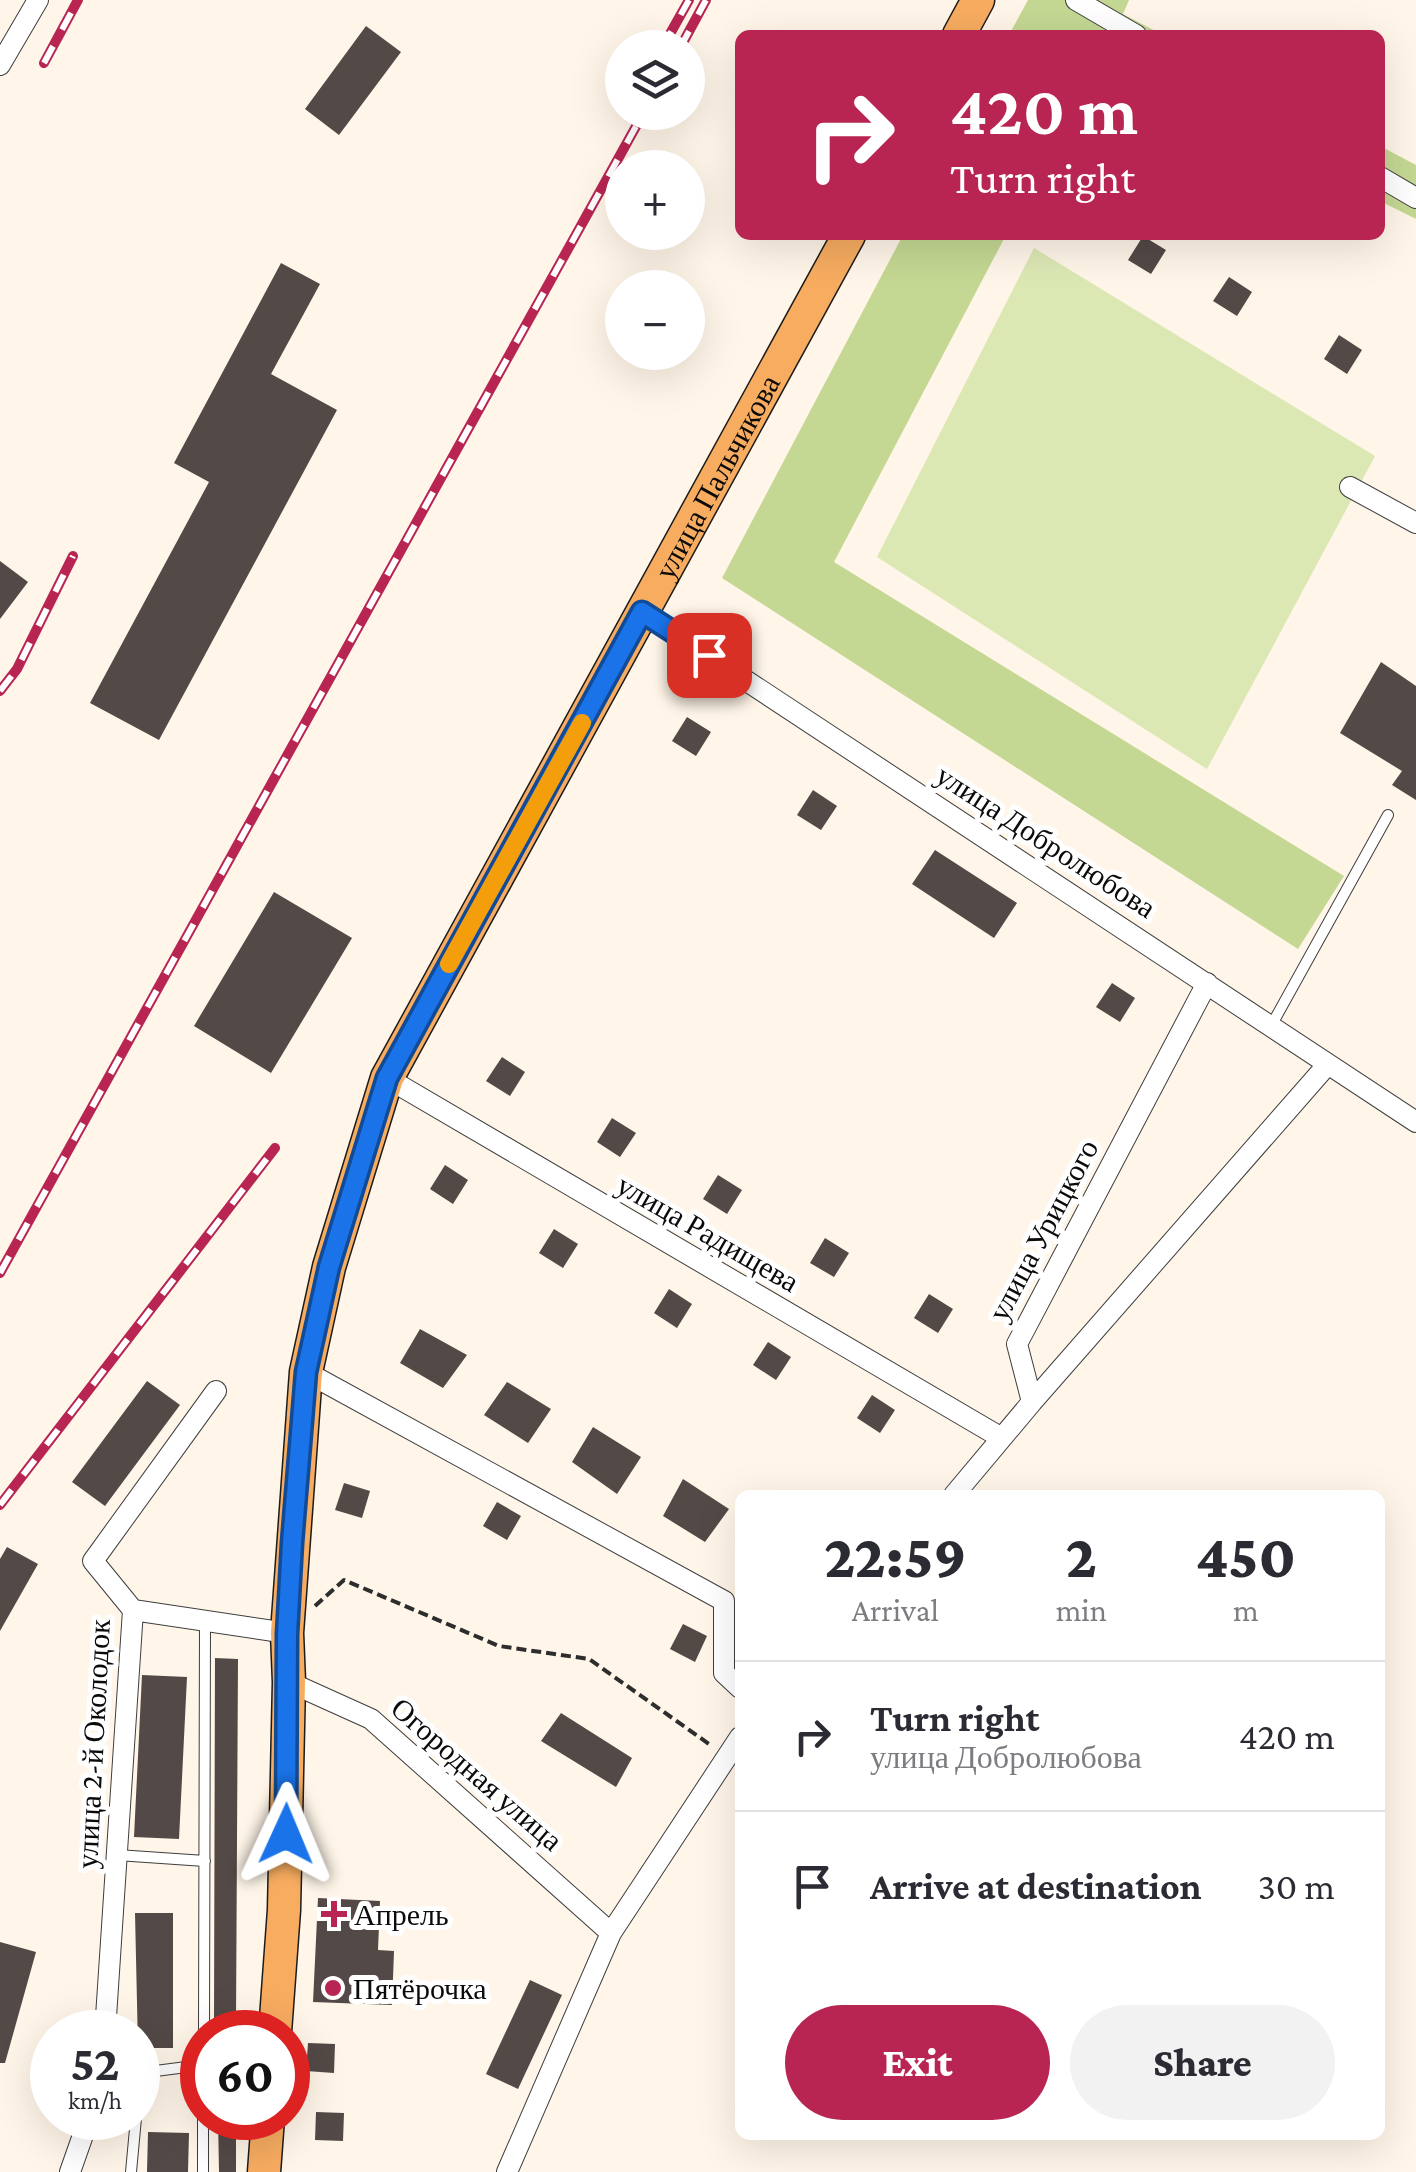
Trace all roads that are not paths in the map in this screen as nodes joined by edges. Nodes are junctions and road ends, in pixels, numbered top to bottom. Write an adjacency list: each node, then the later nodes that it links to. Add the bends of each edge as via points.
1 (38, 0): 6 (street)
2 (978, 0): 4 (main road)
3 (1076, 0): 5 (street)
4 (962, 30)
5 (1127, 30)
6 (0, 65)
7 (1385, 180): 8 (street)
8 (1416, 198)
9 (846, 240): 12 (main road, улица Пальчикова)
10 (1350, 487): 11 (street)
11 (1416, 523)
12 (642, 612): 14 (street, улица Добролюбова); 17 (main road, улица Пальчикова)
13 (1388, 815): 15 (lane)
14 (1206, 983): 15 (street, улица Добролюбова); 21 (street, улица Урицкого, via 1016,1344)
15 (1271, 1026): 16 (street, улица Добролюбова)
16 (1328, 1064): 18 (street, улица Добролюбова); 21 (street)
17 (387, 1078): 19 (main road, улица Пальчикова, via 329,1267); 22 (street, улица Радищева)
18 (1416, 1122)
19 (306, 1372): 26 (main road, улица Пальчикова); 28 (street, via 724,1601 724,1673)
20 (216, 1392): 24 (street, улица 2-й Околодок, via 93,1562)
21 (1032, 1402): 22 (street)
22 (1000, 1437): 23 (street)
23 (958, 1490)
24 (133, 1610): 25 (street); 30 (street, улица 2-й Околодок)
25 (205, 1621): 26 (street); 31 (lane)
26 (287, 1634): 27 (main road, улица Пальчикова)
27 (289, 1682): 32 (street, Огородная улица, via 370,1718); 35 (main road, улица Пальчикова)
28 (735, 1683)
29 (735, 1743): 32 (street)
30 (117, 1854): 31 (lane); 33 (street, улица 2-й Околодок)
31 (205, 1861): 34 (lane)
32 (611, 1933): 44 (street)
33 (107, 2010)
34 (204, 2010)
35 (277, 2010)
36 (81, 2140): 40 (street)
37 (134, 2140): 41 (lane)
38 (204, 2140): 42 (lane)
39 (266, 2140): 43 (main road)
40 (70, 2172)
41 (131, 2172)
42 (203, 2172)
43 (264, 2172)
44 (507, 2172)

